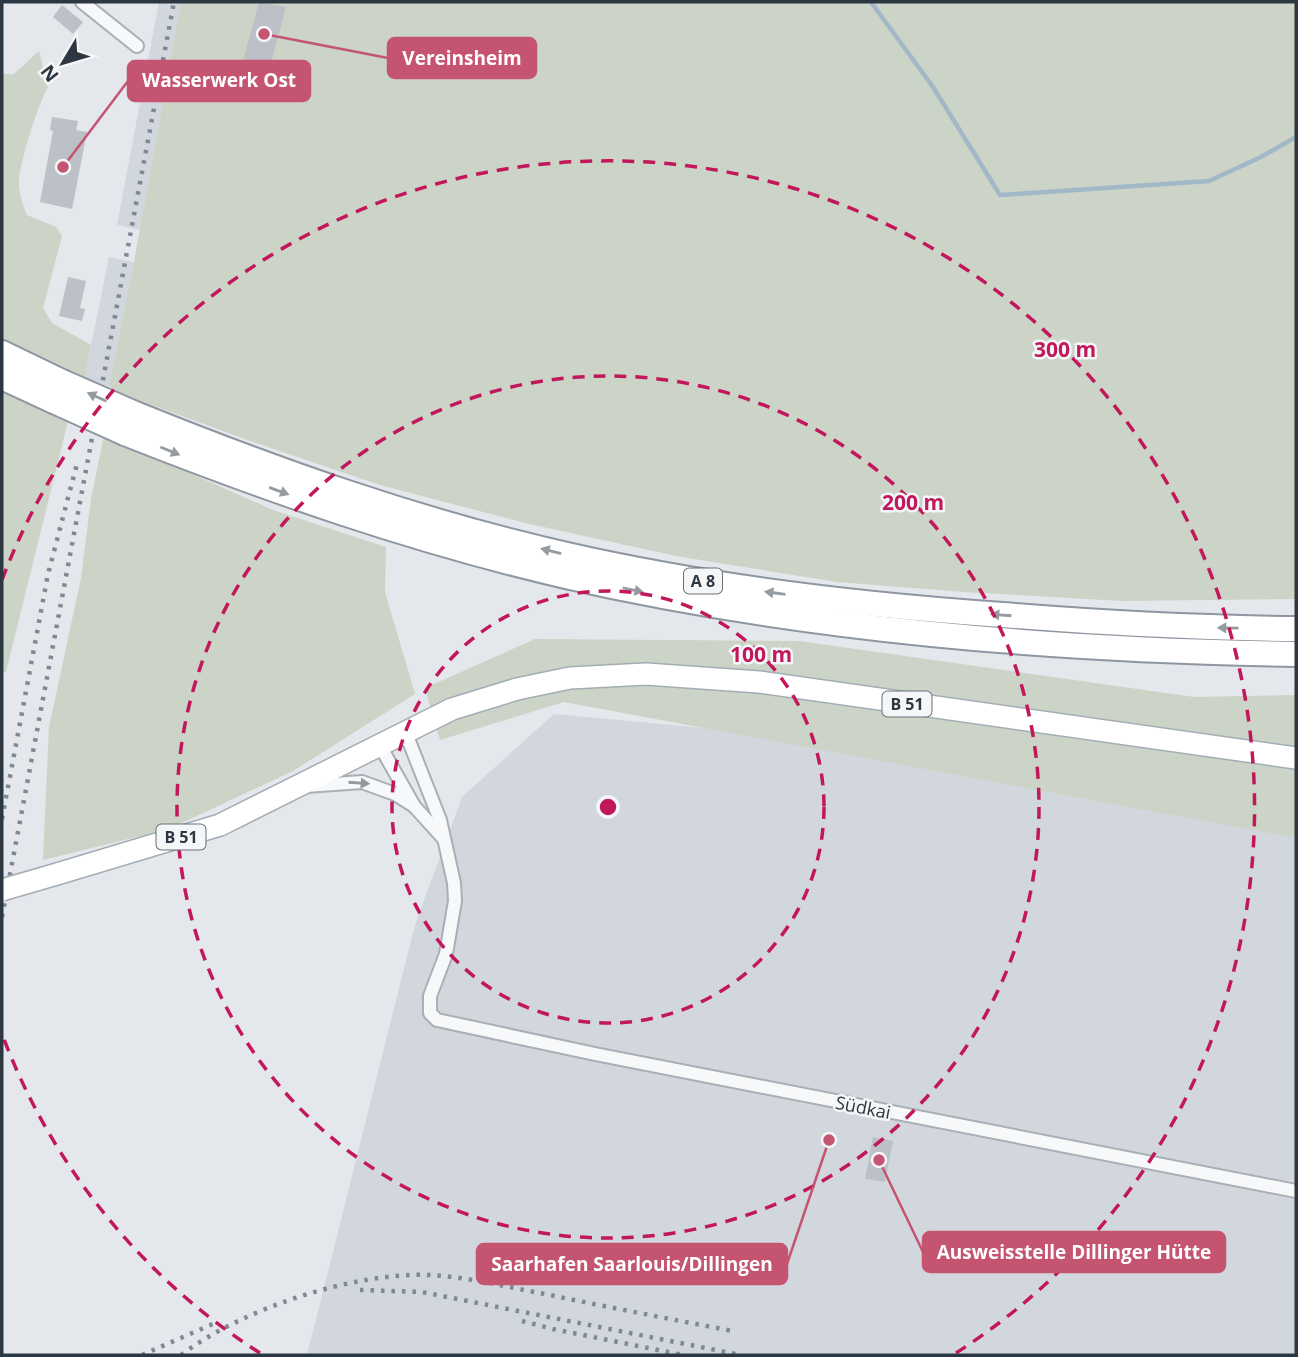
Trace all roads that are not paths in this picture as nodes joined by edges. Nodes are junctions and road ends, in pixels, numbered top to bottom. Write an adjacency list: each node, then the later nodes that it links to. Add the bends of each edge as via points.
1 (82, 2): 2 (street)
2 (137, 46)
3 (2, 353): 5 (highway, A 8)
4 (2, 377): 5 (highway, A 8)
5 (58, 391): 6 (highway, A 8, bridge)
6 (129, 423): 7 (highway, A 8, one-way to 6, via 1160,626 947,611 778,593 667,575 571,556 398,509); 8 (highway, A 8, one-way to 8, via 215,468 392,529 567,576 663,596 947,635)
7 (1296, 629)
8 (1296, 653)
9 (405, 731): 10 (main road, B 51); 11 (main road, B 51, via 452,709 517,689 570,678 646,674 759,682); 14 (street)
10 (379, 744): 12 (main road, B 51); 13 (street)
11 (1296, 758)
12 (299, 786): 13 (street, one-way to 13, via 362,782); 15 (main road, B 51, bridge, via 207,829)
13 (414, 806): 14 (street)
14 (443, 838): 16 (street, Südkai, via 455,901 446,954 429,1008 432,1017 442,1022)
15 (2, 890)
16 (1296, 1191)

